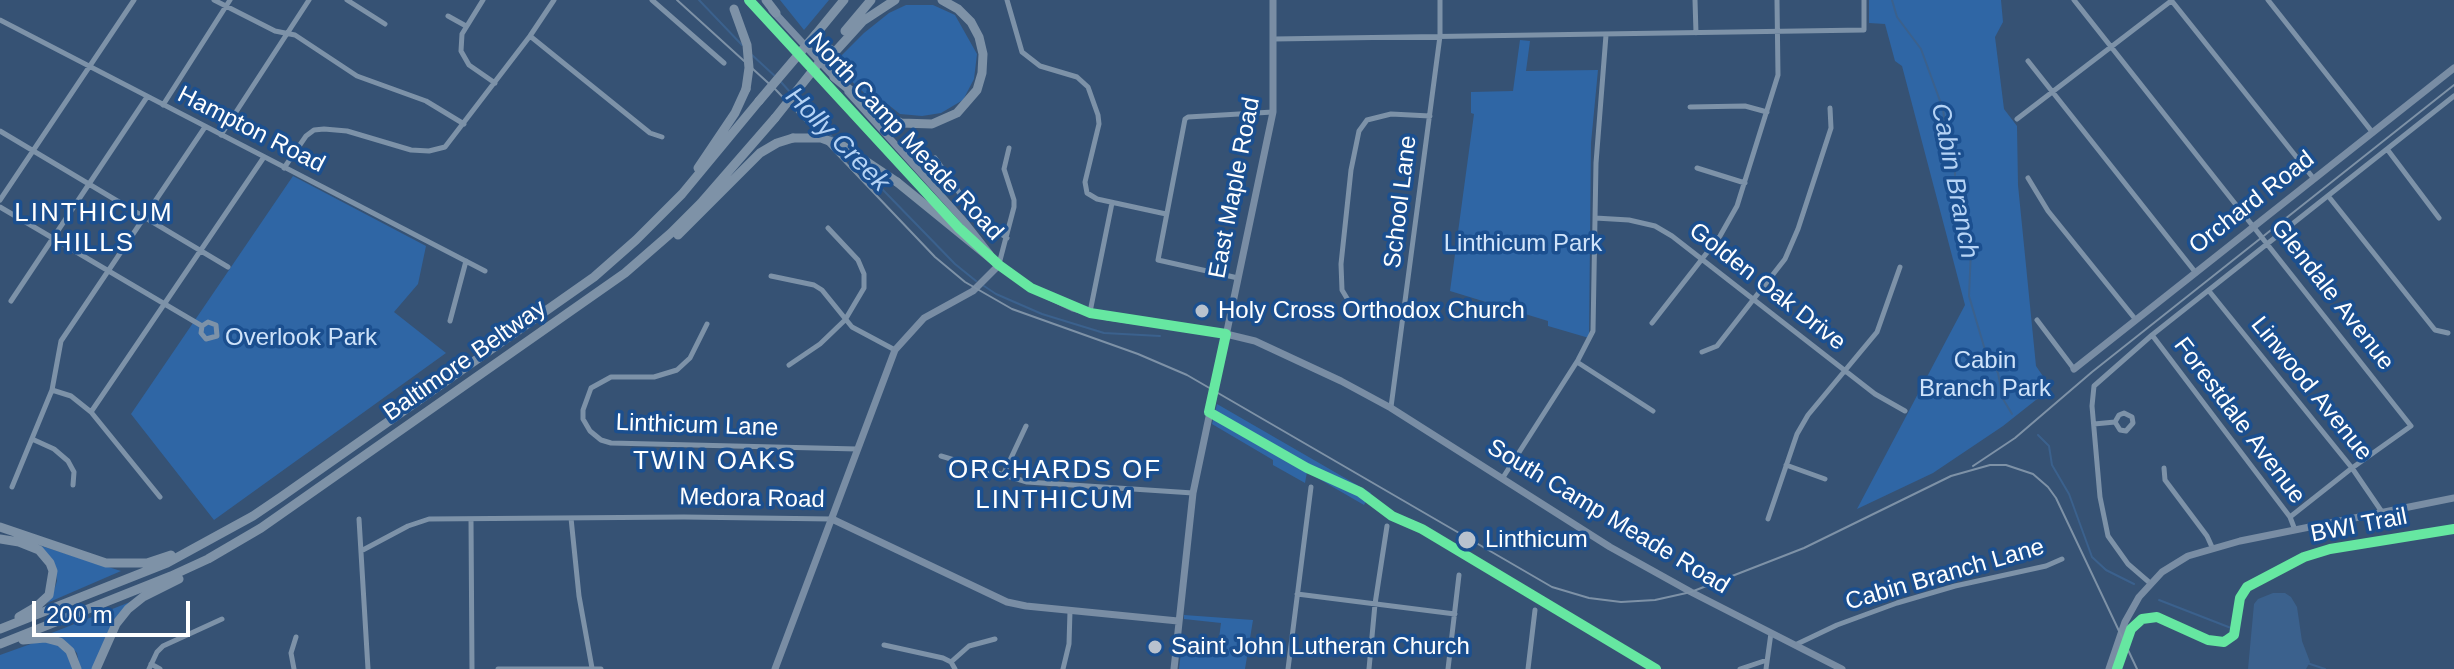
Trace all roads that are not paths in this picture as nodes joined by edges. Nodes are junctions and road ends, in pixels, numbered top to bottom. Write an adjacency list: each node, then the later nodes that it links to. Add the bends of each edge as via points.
1 (134, 0): 42 (street)
2 (214, 0): 25 (street)
3 (230, 0): 25 (street)
4 (309, 0): 33 (street)
5 (347, 0): 29 (street)
6 (483, 0): 30 (street)
7 (554, 0): 35 (street)
8 (652, 0): 41 (street)
9 (749, 0): 90 (main road, North Camp Meade Road)
10 (764, 0): 26 (highway)
11 (871, 0): 39 (highway, Baltimore Beltway)
12 (895, 0): 39 (highway)
13 (942, 0): 44 (highway, via 971,22 983,54 977,90 957,113 932,124 901,123 873,109)
14 (1007, 0): 76 (street, via 1022,52 1088,87 1099,124 1087,193)
15 (1273, 0): 37 (main road, East Maple Road)
16 (1440, 0): 36 (street, School Lane)
17 (1695, 0): 32 (street)
18 (1777, 0): 31 (street)
19 (1864, 0): 31 (street, via 1864,30)
20 (2074, 0): 38 (street, Glendale Avenue)
21 (2172, 0): 38 (street); 70 (street)
22 (2268, 0): 59 (street)
23 (842, 2): 73 (highway, Baltimore Beltway, bridge)
24 (731, 5): 73 (highway, bridge, via 749,56 746,89)
25 (226, 6): 33 (street); 49 (street)
26 (776, 13): 44 (main road, North Camp Meade Road)
27 (448, 16): 30 (street)
28 (0, 20): 42 (street, Hampton Road)
29 (385, 24)
30 (466, 26): 45 (street, via 460,41 464,58)
31 (1778, 32): 32 (street); 53 (street, via 1778,75)
32 (1696, 33): 34 (street)
33 (286, 34): 56 (street, via 357,76 426,101); 60 (street)
34 (1606, 35): 36 (street); 80 (street)
35 (530, 36): 45 (street); 61 (street, via 650,133)
36 (1440, 36): 37 (street); 54 (street, School Lane)
37 (1274, 39): 52 (main road, East Maple Road)
38 (2111, 46): 46 (street); 82 (street, Glendale Avenue)
39 (832, 51): 98 (highway, Baltimore Beltway, bridge, via 701,203)
40 (2028, 61): 46 (street)
41 (724, 63)
42 (90, 67): 48 (street, Hampton Road); 64 (street)
43 (2454, 68): 59 (main road, Orchard Road)
44 (834, 77): 90 (main road, North Camp Meade Road)
45 (495, 83): 56 (street)
46 (2052, 93): 55 (street); 95 (street)
47 (2454, 96): 63 (street)
48 (147, 97): 49 (street, Hampton Road); 72 (street)
49 (163, 105): 57 (street, Hampton Road)
50 (1690, 107): 53 (street, via 1745,106)
51 (1830, 108): 100 (street, via 1831,128 1798,229 1785,259)
52 (1273, 112): 78 (street, via 1185,119); 97 (main road, East Maple Road)
53 (1767, 112): 71 (street)
54 (1430, 116): 103 (street, School Lane); 103 (street, via 1391,114 1367,120 1359,131 1351,170 1342,290 1356,304)
55 (2017, 119)
56 (464, 124): 67 (street, via 445,147 429,151 336,129 314,130)
57 (205, 127): 60 (street, Hampton Road); 79 (street)
58 (0, 131): 64 (street)
59 (2373, 133): 70 (main road, Orchard Road)
60 (221, 135): 65 (street, Hampton Road)
61 (662, 137)
62 (1009, 148): 85 (street, via 1004,169 1014,200)
63 (2387, 149): 74 (street); 81 (street)
64 (33, 151): 72 (street); 75 (street)
65 (264, 157): 67 (street, Hampton Road); 87 (street)
66 (935, 158): 85 (street, North Camp Meade Road, via 977,218)
67 (284, 168): 89 (street, Hampton Road)
68 (1697, 168): 71 (street)
69 (2028, 178): 107 (street, via 2048,211)
70 (2314, 179): 82 (main road, Orchard Road)
71 (1745, 183): 88 (street, via 1732,217)
72 (89, 184): 79 (street); 84 (street)
73 (682, 194): 154 (highway, Baltimore Beltway, via 594,277 281,497)
74 (2329, 197): 86 (street); 112 (street, via 2435,330)
75 (0, 200)
76 (1112, 203): 78 (street); 104 (street)
77 (0, 207): 84 (street)
78 (1166, 214): 97 (street, via 1158,260)
79 (145, 218): 87 (street); 93 (street)
80 (1595, 218): 88 (street, Golden Oak Drive, via 1655,226); 117 (street, via 1593,331)
81 (2439, 218)
82 (2255, 226): 86 (street, Glendale Avenue); 95 (main road, Orchard Road)
83 (828, 228): 105 (street, via 864,274 861,296)
84 (53, 238): 93 (street); 101 (street)
85 (1007, 238): 90 (street)
86 (2269, 243): 99 (street); 134 (street, Glendale Avenue, via 2411,426)
87 (201, 251): 91 (street); 102 (street)
88 (1702, 259): 100 (street, Golden Oak Drive); 109 (street)
89 (466, 261): 94 (street, Hampton Road); 108 (street)
90 (999, 265): 98 (highway, bridge, via 855,153 831,141 793,138 760,153 676,237); 104 (main road, North Camp Meade Road, via 1031,288); 115 (main road, via 973,291 924,318)
91 (228, 267)
92 (1900, 267): 120 (street, via 1877,332)
93 (109, 271): 102 (street); 121 (street, via 61,341)
94 (485, 271)
95 (2196, 273): 107 (main road, Orchard Road)
96 (771, 276): 105 (street, via 814,285)
97 (1238, 278): 113 (main road, East Maple Road)
98 (601, 291): 156 (highway, Baltimore Beltway)
99 (2209, 291): 114 (street); 134 (street, Linwood Avenue)
100 (1754, 299): 116 (street, via 1717,346); 120 (street, Golden Oak Drive)
101 (11, 301)
102 (165, 304): 111 (street); 125 (street)
103 (1406, 310): 122 (street, School Lane)
104 (1090, 313): 113 (main road, North Camp Meade Road)
105 (845, 320): 115 (street); 118 (street)
106 (2037, 320): 119 (street)
107 (2136, 320): 119 (main road, Orchard Road)
108 (450, 321)
109 (1652, 323)
110 (707, 324): 130 (street, Linthicum Lane, via 690,358 677,370 654,377 611,377 591,388 583,410 590,431 611,443)
111 (202, 326)
112 (2448, 333)
113 (1226, 334): 122 (main road, South Camp Meade Road, via 1267,346); 141 (main road, East Maple Road)
114 (2152, 335): 127 (street, via 2094,386); 145 (street, Forestdale Avenue)
115 (895, 350): 130 (main road)
116 (1702, 352)
117 (1577, 362): 123 (street); 136 (street)
118 (789, 365)
119 (2074, 369)
120 (1846, 371): 124 (street, Golden Oak Drive); 132 (street, via 1808,415)
121 (52, 390): 125 (street, via 71,396); 129 (street)
122 (1391, 408): 136 (main road, South Camp Meade Road)
123 (1653, 411)
124 (1905, 411)
125 (91, 412): 142 (street)
126 (2115, 422): 127 (street)
127 (2094, 424): 161 (street, via 2108,536)
128 (1026, 426): 135 (street)
129 (32, 439): 138 (street, via 68,461); 139 (street)
130 (857, 449): 149 (main road)
131 (941, 456): 135 (street)
132 (1786, 465): 137 (street); 150 (street)
133 (2164, 468): 157 (street, via 2165,480)
134 (2352, 468): 144 (street, Linwood Avenue); 145 (street)
135 (1003, 475): 141 (street, via 1027,482)
136 (1502, 479): 170 (main road, South Camp Meade Road, via 1636,562)
137 (1825, 479)
138 (73, 485)
139 (12, 487)
140 (1311, 487): 162 (street)
141 (1193, 493): 168 (main road, East Maple Road)
142 (160, 497)
143 (2454, 498): 144 (main road)
144 (2382, 512): 153 (main road)
145 (2290, 517): 153 (street, Forestdale Avenue)
146 (571, 518): 148 (street, Medora Road); 149 (street, Medora Road); 179 (street)
147 (359, 519): 158 (street)
148 (471, 519): 158 (street, Medora Road, via 423,520); 185 (street)
149 (832, 519): 165 (main road, Medora Road, via 1000,600); 188 (main road)
150 (1768, 519)
151 (1387, 526): 163 (street)
152 (0, 527): 154 (highway, via 118,564 165,558)
153 (2295, 530): 157 (main road)
154 (218, 535): 169 (highway, Baltimore Beltway, via 167,563)
155 (0, 539): 169 (highway, via 39,550 54,578 44,601)
156 (239, 541): 173 (highway, Baltimore Beltway, via 171,576); 181 (highway, via 128,609)
157 (2212, 547): 161 (main road, via 2177,562)
158 (361, 551): 184 (street)
159 (2062, 559): 175 (street, Cabin Branch Lane, via 1897,603)
160 (1459, 575): 166 (street)
161 (2150, 583): 199 (main road, via 2125,622)
162 (1297, 594): 163 (street); 192 (street)
163 (1375, 604): 166 (street); 193 (street)
164 (1535, 610): 195 (street)
165 (1070, 611): 168 (main road, Medora Road); 190 (street)
166 (1455, 614): 194 (street)
167 (222, 619): 178 (street, via 171,640)
168 (1178, 621): 191 (main road, East Maple Road)
169 (0, 628)
170 (1771, 633): 175 (main road, South Camp Meade Road); 176 (street)
171 (296, 637): 183 (street)
172 (995, 639): 177 (street, via 969,646)
173 (0, 644): 180 (highway, via 53,639 70,651)
174 (884, 645): 177 (street)
175 (1794, 645): 198 (main road, South Camp Meade Road)
176 (1767, 660): 196 (street); 197 (street)
177 (951, 662): 189 (street)
178 (150, 667): 182 (street)
179 (592, 668): 186 (street); 187 (street)
180 (77, 669)
181 (96, 669)
182 (160, 669)
183 (294, 669)
184 (368, 669)
185 (472, 669)
186 (498, 669)
187 (601, 669)
188 (775, 669)
189 (955, 669)
190 (1063, 669)
191 (1174, 669)
192 (1288, 669)
193 (1369, 669)
194 (1448, 669)
195 (1528, 669)
196 (1740, 669)
197 (1766, 669)
198 (1842, 669)
199 (2109, 669)

